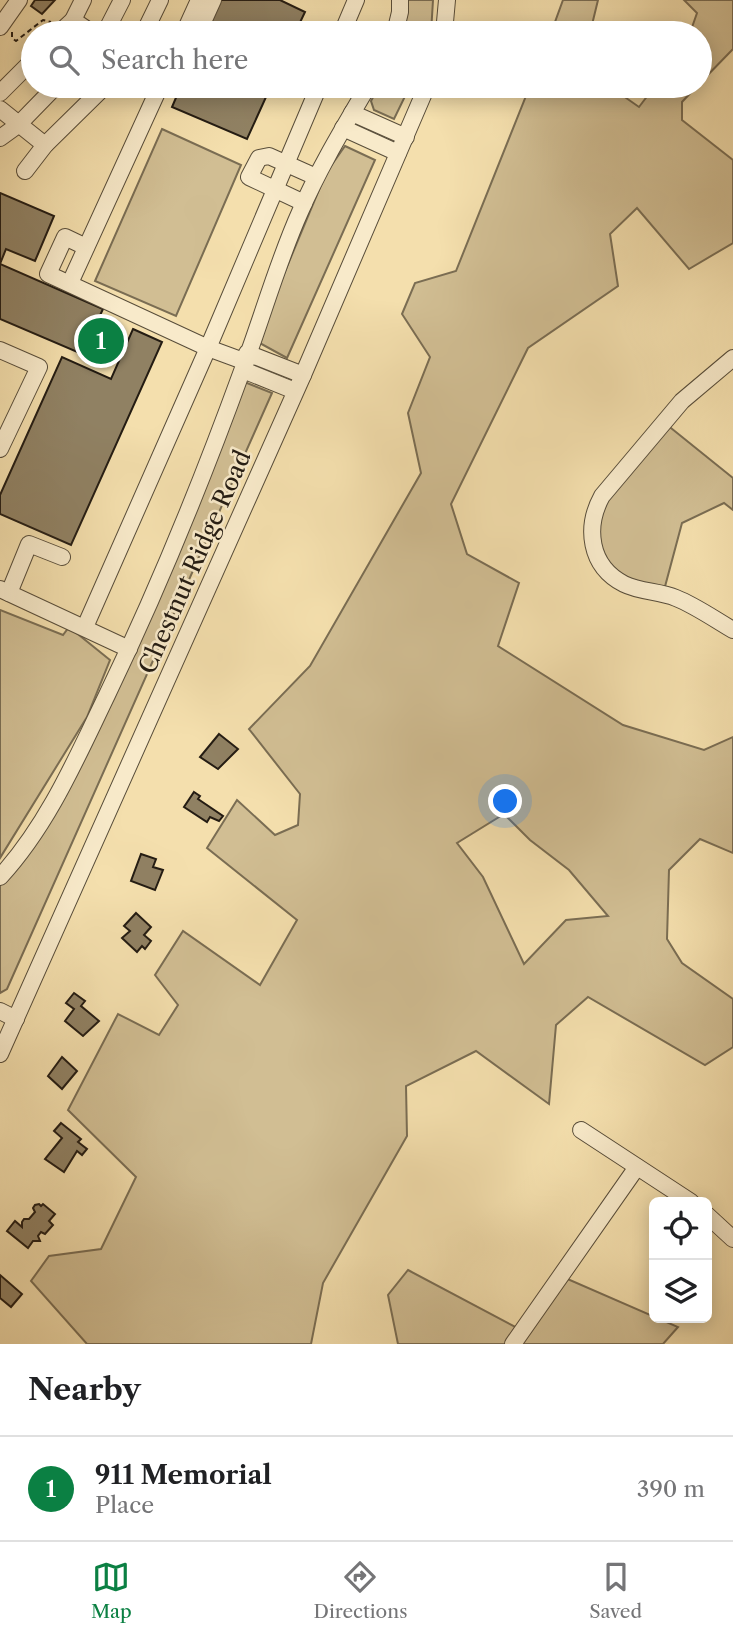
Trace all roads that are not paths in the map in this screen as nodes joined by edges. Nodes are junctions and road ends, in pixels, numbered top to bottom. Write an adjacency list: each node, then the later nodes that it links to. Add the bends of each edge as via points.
1 (19, 0): 18 (street)
2 (83, 0): 10 (street)
3 (122, 0): 11 (street)
4 (160, 0): 12 (street)
5 (199, 0): 13 (street)
6 (213, 0): 14 (street)
7 (356, 0): 15 (street)
8 (400, 0): 16 (street)
9 (447, 0): 17 (street)
10 (69, 21)
11 (111, 21)
12 (150, 21)
13 (189, 21)
14 (203, 21)
15 (347, 21)
16 (397, 21)
17 (445, 21)
18 (6, 29)
19 (21, 72): 20 (street)
20 (0, 93)
21 (44, 98): 29 (street)
22 (93, 98): 33 (street)
23 (154, 98): 40 (street)
24 (314, 98): 35 (street)
25 (361, 98): 28 (street)
26 (422, 98): 31 (street, Chestnut Ridge Road)
27 (0, 109): 29 (street)
28 (352, 113): 30 (street); 31 (street)
29 (18, 125): 32 (street); 33 (street)
30 (343, 128): 34 (street); 37 (street)
31 (406, 137): 34 (street, Chestnut Ridge Road)
32 (0, 138)
33 (45, 145): 36 (street)
34 (398, 153): 46 (street, Chestnut Ridge Road)
35 (285, 163): 37 (street); 38 (street); 38 (street, via 269,156 259,158 249,177)
36 (25, 171)
37 (316, 177): 39 (street)
38 (274, 190): 39 (street); 42 (street)
39 (303, 204): 45 (street)
40 (86, 247): 41 (street); 41 (street, via 65,237 48,274)
41 (70, 284): 42 (street)
42 (208, 348): 45 (street); 51 (street)
43 (2, 357): 48 (street, via 39,367)
44 (733, 358): 52 (street, via 682,401 603,496 595,508 591,533 603,567 622,583 673,596)
45 (245, 362): 46 (street); 47 (street); 53 (street)
46 (303, 375): 47 (street, Chestnut Ridge Road)
47 (295, 391): 56 (street, Chestnut Ridge Road)
48 (0, 449)
49 (62, 557): 50 (street, via 29,544)
50 (4, 591): 51 (street)
51 (85, 627): 53 (street)
52 (733, 630)
53 (129, 649): 54 (street, via 67,779)
54 (0, 877)
55 (0, 1011): 56 (street)
56 (16, 1019): 57 (street, Chestnut Ridge Road)
57 (0, 1054)
58 (581, 1130): 59 (street)
59 (637, 1167): 60 (street); 63 (street)
60 (683, 1197)
61 (712, 1220): 62 (street)
62 (733, 1239)
63 (513, 1344)

